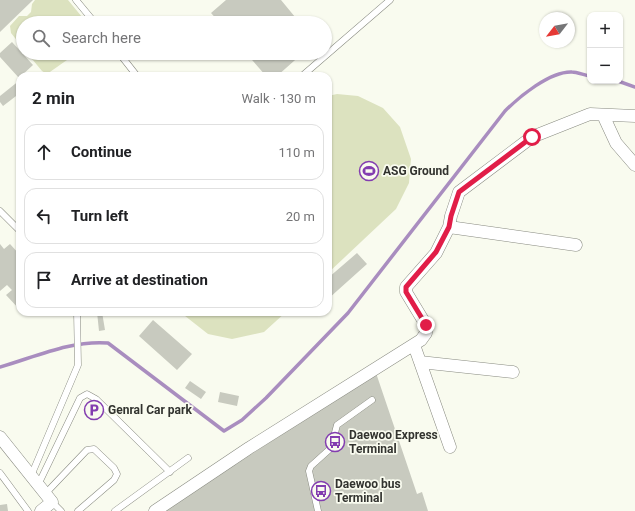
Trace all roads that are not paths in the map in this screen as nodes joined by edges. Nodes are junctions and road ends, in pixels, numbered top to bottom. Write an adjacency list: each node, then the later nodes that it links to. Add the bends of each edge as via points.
1 (76, 0): 3 (lane)
2 (390, 0): 4 (lane)
3 (89, 16)
4 (332, 50)
5 (124, 60): 7 (lane)
6 (321, 60): 8 (lane)
7 (134, 72)
8 (307, 72)
9 (603, 115): 10 (street); 11 (street, via 616,143); 14 (street, via 590,114 532,137 459,192)
10 (635, 116)
11 (635, 165)
12 (0, 211): 13 (lane)
13 (16, 227)
14 (449, 227): 15 (street); 17 (street, via 436,252 406,287 406,292 426,325 426,333)
15 (576, 245)
16 (78, 316): 26 (lane, via 78,365)
17 (414, 344): 18 (street); 32 (street, via 249,448)
18 (420, 362): 19 (street); 22 (street)
19 (513, 372)
20 (372, 400): 33 (lane, via 337,425 331,448 311,466 309,471)
21 (0, 437): 26 (street)
22 (450, 447)
23 (188, 458): 24 (lane)
24 (170, 472): 26 (lane, via 96,398 87,394 80,398); 31 (lane)
25 (0, 473): 27 (lane)
26 (41, 489): 28 (street); 29 (lane); 30 (lane, via 87,450 94,449 114,468 116,478)
27 (28, 511)
28 (41, 511)
29 (61, 511)
30 (78, 511)
31 (115, 511)
32 (155, 511)
33 (318, 511)

